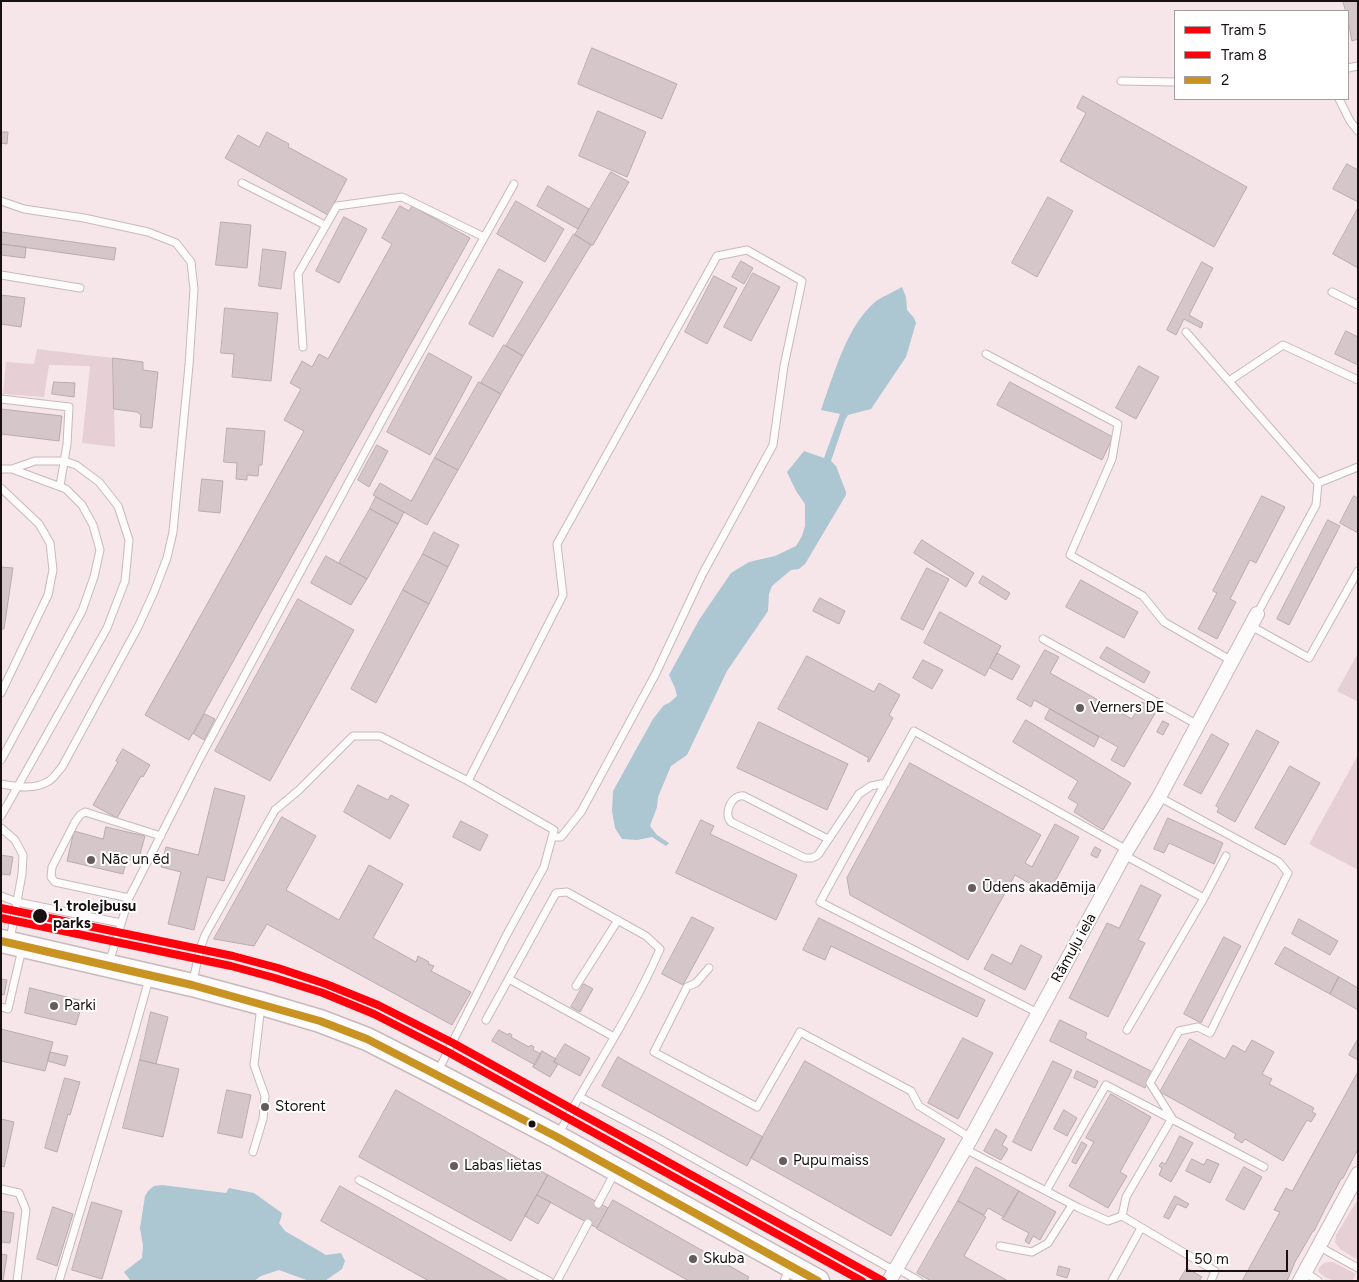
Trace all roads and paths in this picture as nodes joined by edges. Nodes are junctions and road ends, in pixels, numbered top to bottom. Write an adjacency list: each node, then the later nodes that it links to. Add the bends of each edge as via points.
1 (1121, 81): 2 (lane)
2 (1174, 82)
3 (1339, 100): 4 (lane)
4 (1358, 131)
5 (242, 183): 8 (lane)
6 (514, 184): 9 (lane)
7 (1, 201): 37 (lane, via 24,209 148,232 176,243 191,262 194,289 173,532 167,558 133,635 62,767 50,781 37,786)
8 (326, 225): 9 (lane, via 336,206 402,198); 15 (lane, via 298,274)
9 (484, 237): 41 (lane, via 200,758)
10 (1, 275): 11 (lane)
11 (80, 288)
12 (1332, 292): 13 (lane)
13 (1358, 305)
14 (1186, 332): 18 (lane)
15 (303, 347)
16 (986, 354): 30 (lane, via 1118,424 1112,459 1070,555 1143,596 1164,622)
17 (1358, 380): 18 (lane, via 1283,345)
18 (1229, 381): 24 (lane)
19 (1, 399): 20 (lane, via 68,408)
20 (64, 461): 23 (lane, via 35,461); 25 (lane); 37 (lane, via 99,482 118,506 129,540 125,581 107,628)
21 (1358, 467): 24 (lane)
22 (1, 469): 23 (lane)
23 (12, 469): 25 (lane)
24 (1318, 483): 28 (lane, via 1316,505)
25 (60, 486): 33 (lane, via 82,504 93,525 100,550 82,612)
26 (1, 488): 31 (lane, via 39,524 50,543 53,570 48,595)
27 (1358, 571): 28 (lane, via 1309,658)
28 (1254, 620): 30 (street, Rāmuļu iela)
29 (1044, 639): 32 (lane)
30 (1232, 661): 32 (street, Rāmuļu iela)
31 (1, 693)
32 (1198, 724): 38 (street, Rāmuļu iela)
33 (1, 760)
34 (468, 781): 42 (lane, via 554,830); 42 (lane, via 563,595 558,544 717,256 747,250 802,281 784,366 773,445 704,573 655,675 580,812 561,837); 57 (lane, via 380,736 353,736 275,810 204,935)
35 (886, 783): 43 (lane, via 871,786 858,794); 44 (lane, via 914,731); 61 (lane, via 820,902)
36 (1, 784): 37 (lane)
37 (17, 787): 39 (lane)
38 (1159, 797): 44 (street, Rāmuļu iela); 67 (lane, via 1279,862 1288,873 1210,1033 1198,1027 1179,1031 1150,1082)
39 (1, 816)
40 (1, 828): 49 (lane, via 15,840 22,855)
41 (162, 836): 47 (lane); 47 (lane, via 85,812 71,829 52,868 51,877 56,882)
42 (552, 837): 65 (lane, via 544,867)
43 (828, 839): 43 (lane, via 818,855 805,858 731,822 727,813 735,797 744,796)
44 (1126, 852): 48 (lane); 61 (street, Rāmuļu iela)
45 (1226, 856): 48 (lane)
46 (1, 896): 49 (lane)
47 (129, 898): 51 (lane)
48 (1204, 898): 63 (lane)
49 (17, 902): 51 (lane); 52 (lane)
50 (618, 920): 56 (lane, via 567,892 556,893); 58 (lane); 64 (lane, via 646,936 660,949)
51 (121, 923): 53 (lane)
52 (11, 943): 53 (main road); 60 (lane, via 8,1009)
53 (109, 966): 55 (main road)
54 (709, 968): 69 (lane, via 696,983 687,987 654,1052 757,1107 800,1032 911,1092 919,1106)
55 (150, 976): 57 (main road); 89 (lane)
56 (509, 979): 62 (lane); 64 (lane)
57 (192, 986): 59 (main road)
58 (576, 986)
59 (262, 1003): 65 (main road, via 367,1039); 70 (lane, via 254,1065 266,1096)
60 (1, 1007)
61 (1038, 1013): 69 (street, Rāmuļu iela)
62 (486, 1020)
63 (1126, 1030)
64 (614, 1037): 66 (lane)
65 (436, 1074): 68 (main road)
66 (580, 1097): 68 (lane); 86 (lane)
67 (1171, 1119): 71 (lane); 76 (lane, via 1106,1086); 79 (lane, via 1126,1197)
68 (557, 1137): 72 (main road)
69 (968, 1144): 76 (lane); 86 (street, Rāmuļu iela)
70 (253, 1152)
71 (1264, 1168)
72 (616, 1169): 77 (lane); 85 (main road)
73 (1358, 1174): 83 (street)
74 (359, 1180): 90 (lane)
75 (1, 1189): 88 (lane, via 19,1193 26,1210)
76 (1046, 1191): 78 (lane)
77 (598, 1204)
78 (1072, 1205): 79 (lane, via 1108,1220); 82 (lane, via 1048,1243 1032,1252)
79 (1122, 1216): 81 (lane)
80 (588, 1223): 91 (lane)
81 (1141, 1228): 94 (lane); 95 (lane, via 1215,1271)
82 (1000, 1246)
83 (1318, 1246): 84 (lane); 87 (street)
84 (1358, 1268)
85 (788, 1273): 92 (main road)
86 (893, 1273): 93 (lane)
87 (1302, 1276): 96 (lane)
88 (17, 1281)
89 (59, 1281)
90 (549, 1281)
91 (557, 1281)
92 (818, 1281)
93 (919, 1281)
94 (1112, 1281)
95 (1210, 1281)
96 (1318, 1281)

